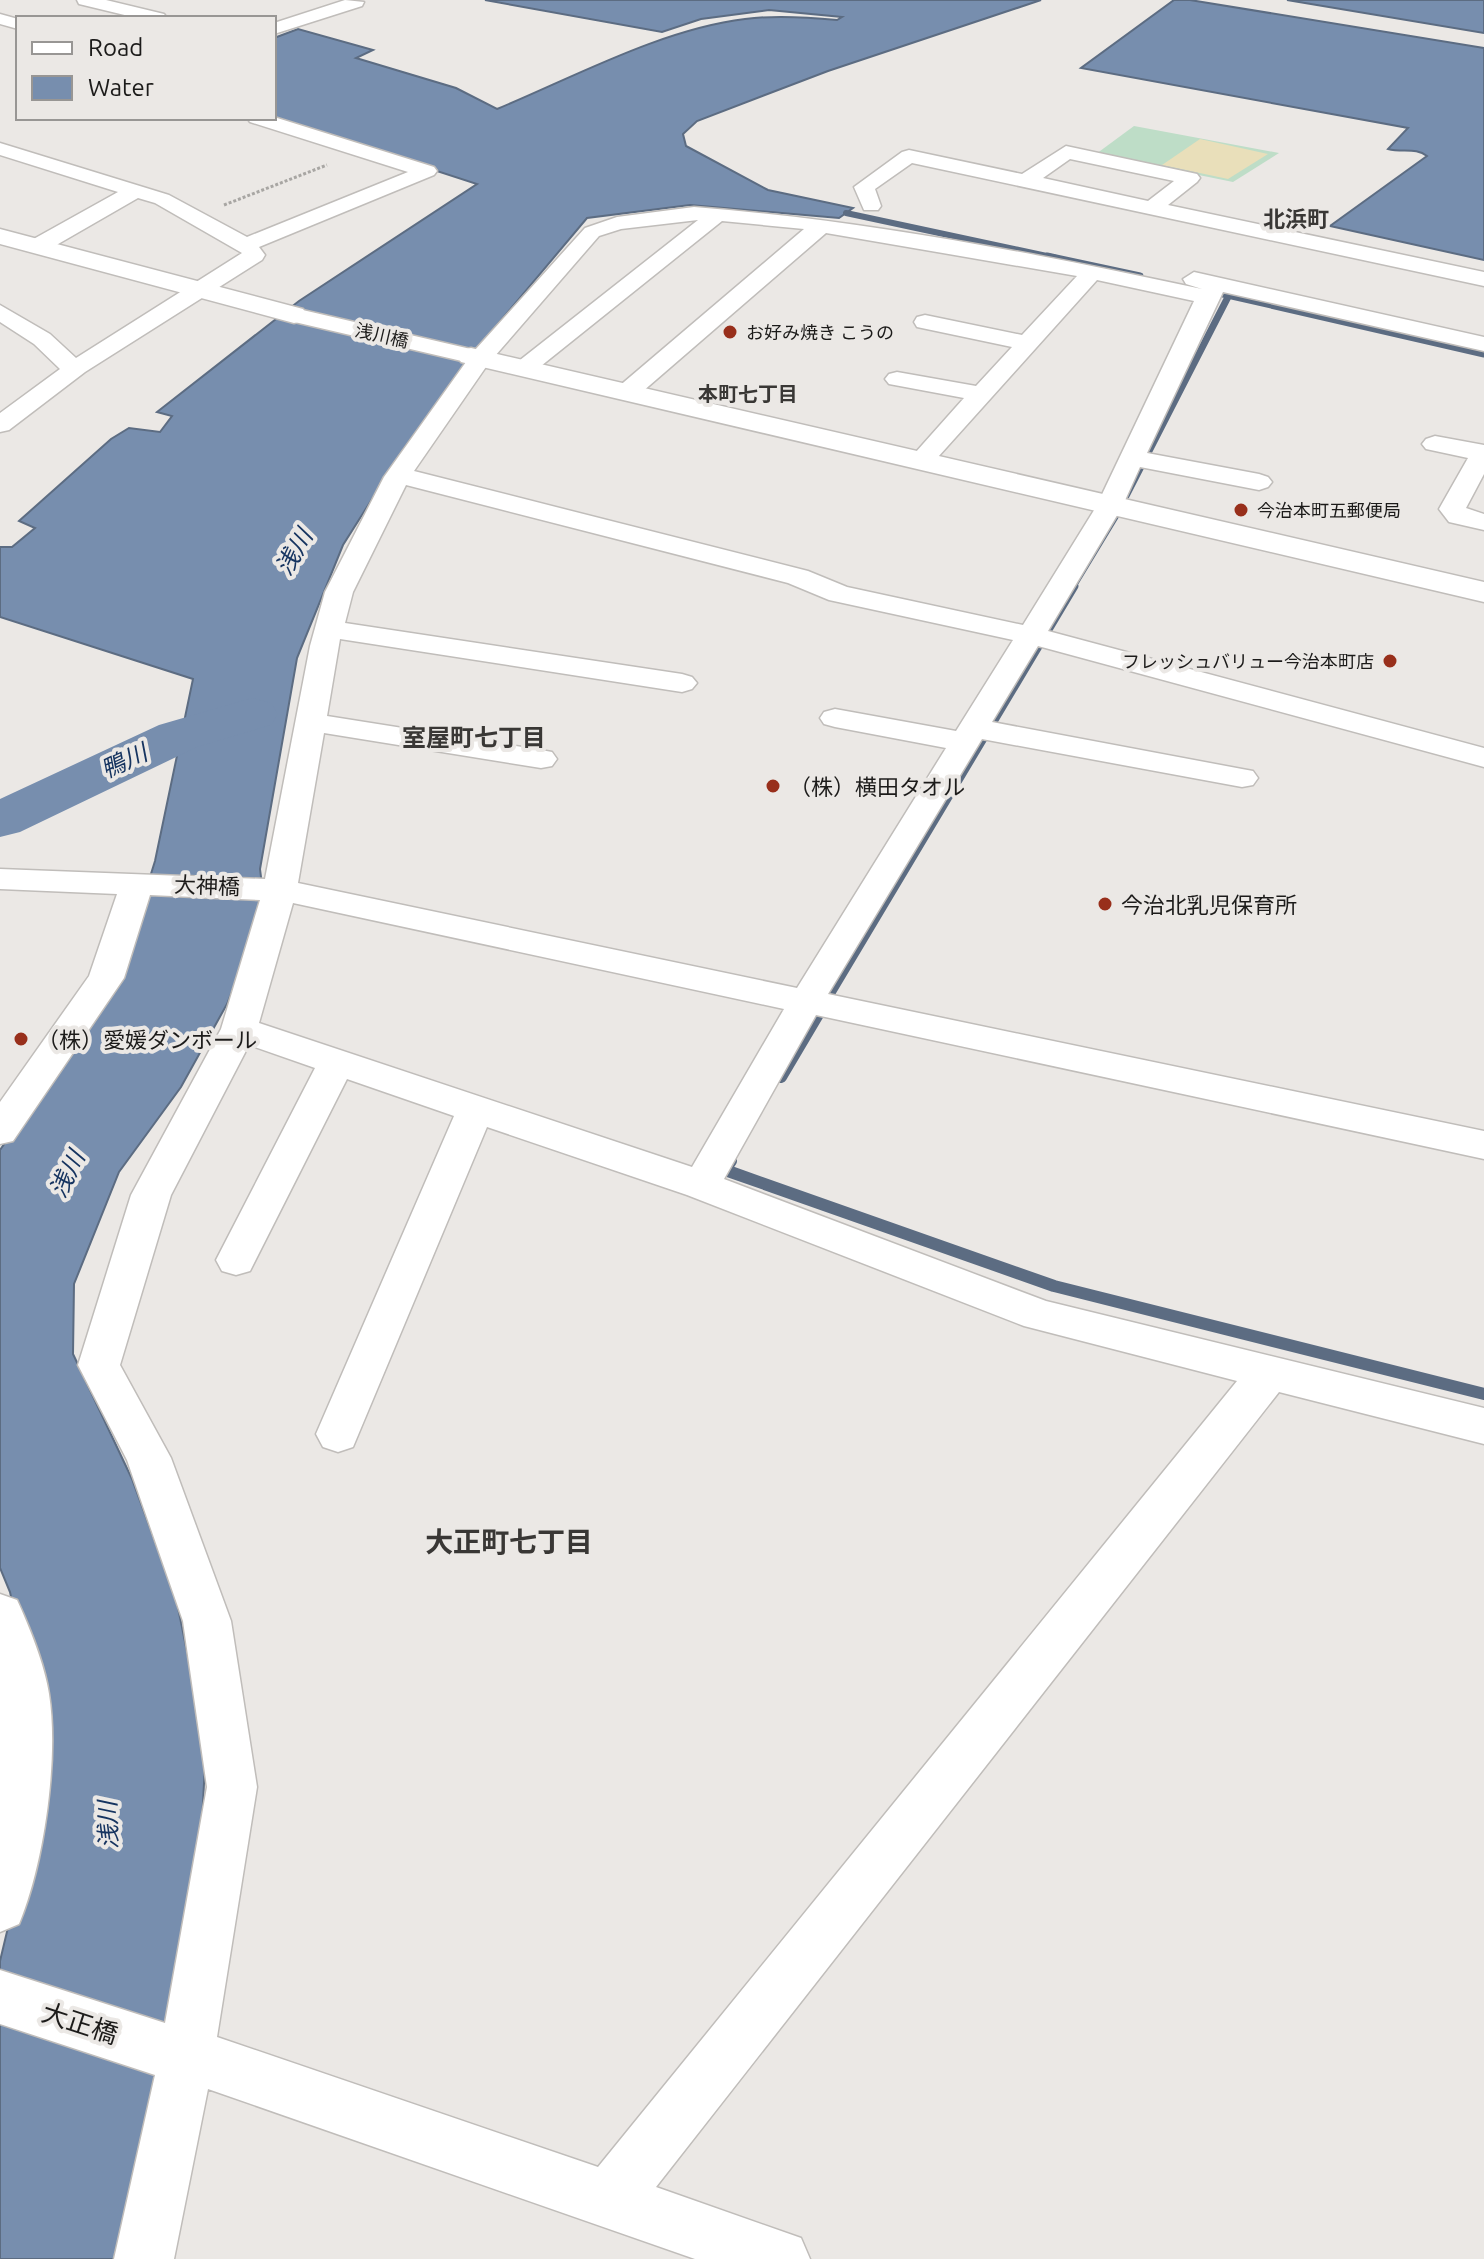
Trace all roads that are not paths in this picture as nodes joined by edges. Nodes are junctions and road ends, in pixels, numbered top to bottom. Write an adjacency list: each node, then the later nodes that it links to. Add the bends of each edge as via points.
1 (85, 0): 3 (street)
2 (356, 2): 4 (street)
3 (150, 16)
4 (276, 28)
5 (264, 120): 19 (street, via 427,171)
6 (0, 149): 9 (street)
7 (1128, 165): 8 (street, via 1066,152); 10 (street); 11 (street, via 1190,178)
8 (1026, 181): 10 (street); 14 (street, via 909,156 864,187)
9 (137, 190): 19 (street); 20 (street)
10 (1088, 194): 11 (street)
11 (1151, 209): 17 (street)
12 (899, 212): 14 (street)
13 (717, 215): 15 (street); 30 (street, via 673,215 600,227); 33 (street)
14 (859, 217): 15 (street); 21 (street)
15 (822, 225): 35 (street)
16 (984, 231): 23 (street)
17 (1259, 232): 22 (street); 23 (street)
18 (0, 236): 20 (street)
19 (246, 245): 24 (street, via 254,255)
20 (38, 246): 24 (street)
21 (1092, 272): 23 (street); 28 (street)
22 (1484, 279)
23 (1218, 284): 29 (street); 31 (street); 40 (street)
24 (201, 291): 26 (street); 32 (street)
25 (0, 312): 32 (street, via 42,339)
26 (294, 315): 30 (street, 浅川橋)
27 (925, 322): 28 (street)
28 (1028, 343): 36 (street)
29 (1484, 344)
30 (475, 357): 33 (street); 42 (street)
31 (1484, 364)
32 (74, 369): 37 (street)
33 (523, 369): 35 (street)
34 (897, 379): 36 (street)
35 (626, 393): 41 (street)
36 (981, 394): 41 (street)
37 (0, 425)
38 (1435, 444): 39 (street)
39 (1483, 453): 45 (street, via 1452,509 1458,516)
40 (1132, 458): 43 (street); 44 (street)
41 (920, 462): 44 (street)
42 (399, 475): 47 (street, via 339,592); 48 (street, via 798,577 839,594)
43 (1259, 482)
44 (1109, 507): 46 (street); 48 (street)
45 (1484, 522)
46 (1484, 592)
47 (328, 629): 49 (street); 51 (street)
48 (1031, 635): 52 (street); 53 (street)
49 (682, 683)
50 (835, 718): 52 (street)
51 (310, 722): 54 (street); 58 (street)
52 (969, 735): 55 (street); 59 (street)
53 (1484, 758)
54 (541, 759)
55 (1242, 778)
56 (0, 879): 57 (street, 大神橋)
57 (145, 883): 58 (street, 大神橋); 63 (street, via 106,978)
58 (271, 889): 59 (street, 大神橋); 60 (street)
59 (807, 1000): 64 (street, 大神橋); 65 (street)
60 (239, 1029): 61 (street); 73 (street, via 151,1195 99,1365 149,1458 207,1621 232,1787)
61 (337, 1062): 62 (street); 66 (street)
62 (476, 1109): 65 (street); 69 (street)
63 (0, 1131)
64 (1484, 1145)
65 (701, 1185): 67 (street, via 1039,1315)
66 (236, 1260)
67 (1268, 1374): 68 (street); 74 (street)
68 (1484, 1426)
69 (338, 1434)
70 (0, 1615): 71 (street, via 25,1693 26,1793)
71 (0, 1906)
72 (0, 1997): 73 (street, 大正橋)
73 (174, 2052): 74 (street, 大正橋); 75 (street)
74 (609, 2200): 76 (street, 大正橋)
75 (144, 2259)
76 (780, 2259)

